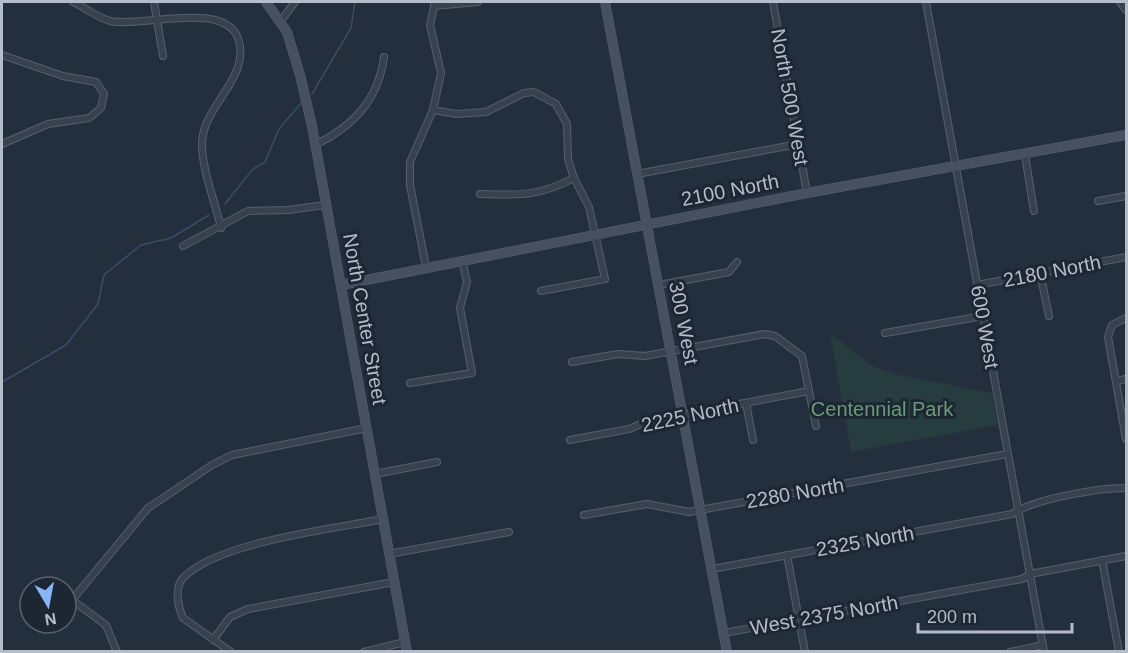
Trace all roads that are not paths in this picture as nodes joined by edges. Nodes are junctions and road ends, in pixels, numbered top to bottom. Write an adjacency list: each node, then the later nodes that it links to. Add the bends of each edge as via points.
1 (73, 2): 13 (street)
2 (81, 2): 13 (street)
3 (154, 2): 14 (street)
4 (266, 2): 15 (street, North Center Street)
5 (295, 2): 15 (street)
6 (478, 2): 11 (street)
7 (605, 2): 26 (street, 300 West)
8 (773, 2): 22 (street, North 500 West)
9 (926, 2): 25 (street, 600 West)
10 (1120, 2): 12 (street)
11 (435, 4): 19 (street, via 430,25 441,73)
12 (1126, 10)
13 (90, 11): 14 (street, via 110,21)
14 (158, 21): 17 (street); 35 (street, via 211,18 229,25 237,36 242,53 238,68 207,124 202,142)
15 (280, 22): 23 (street, North Center Street, via 298,67)
16 (2, 55): 21 (street, via 63,76 96,82 104,94 101,108 89,118 48,124)
17 (163, 56)
18 (384, 57): 23 (street, via 372,99 335,135)
19 (432, 110): 27 (street, via 456,114 486,112 534,92 556,104 564,114); 41 (street, via 410,162 410,184)
20 (1126, 135): 24 (street, 2100 North)
21 (2, 144)
22 (798, 144): 26 (street); 28 (street, North 500 West)
23 (315, 145): 32 (street, North Center Street)
24 (1025, 155): 25 (street, 2100 North); 33 (street)
25 (956, 168): 28 (street, 2100 North); 45 (street, 600 West)
26 (638, 174): 34 (street, 300 West)
27 (574, 178): 29 (street, via 533,194); 36 (street, via 589,207)
28 (807, 193): 34 (street, 2100 North)
29 (480, 194)
30 (1126, 196): 31 (street)
31 (1098, 201)
32 (325, 206): 35 (street, via 248,211); 43 (street, North Center Street)
33 (1034, 211)
34 (647, 225): 36 (street, 2100 North); 44 (street, 300 West)
35 (221, 228): 37 (street)
36 (596, 235): 39 (street, 2100 North); 46 (street, via 605,279)
37 (183, 246)
38 (1126, 257): 42 (street, 2180 North)
39 (462, 260): 41 (street, 2100 North); 55 (street, via 467,282 460,308 472,373)
40 (737, 262): 44 (street, via 729,272)
41 (426, 267): 43 (street, 2100 North)
42 (1040, 273): 45 (street, 2180 North); 48 (street)
43 (341, 285): 60 (street, North Center Street)
44 (659, 285): 51 (street, 300 West)
45 (977, 285): 47 (street, 600 West)
46 (541, 291)
47 (983, 316): 50 (street); 64 (street, 600 West)
48 (1049, 316)
49 (1126, 318): 54 (street, via 1112,326 1108,337)
50 (885, 333)
51 (671, 351): 52 (street); 56 (street, via 765,334 774,336 802,356); 58 (street, 300 West)
52 (572, 362)
53 (1126, 379): 54 (street)
54 (1116, 381): 61 (street)
55 (410, 383)
56 (809, 391): 57 (street, 2225 North); 59 (street)
57 (746, 403): 58 (street, 2225 North); 63 (street)
58 (684, 415): 62 (street, 2225 North); 68 (street, 300 West)
59 (816, 426)
60 (367, 428): 66 (street, North Center Street); 86 (street, via 249,450 212,465 148,508 72,600 106,625)
61 (1126, 439)
62 (570, 440)
63 (753, 440)
64 (1007, 454): 68 (street, 2280 North); 69 (street, 600 West)
65 (437, 462): 66 (street)
66 (375, 474): 71 (street, North Center Street)
67 (1126, 488): 69 (street, 2325 North, via 1096,491)
68 (702, 510): 70 (street, 2280 North, via 681,511 646,504); 77 (street, 300 West)
69 (1018, 510): 74 (street, 2325 North); 78 (street, 600 West)
70 (584, 515)
71 (383, 519): 73 (street, North Center Street); 82 (street, via 229,551 182,579 177,590 183,618)
72 (509, 532): 73 (street)
73 (389, 554): 79 (street, North Center Street)
74 (787, 555): 77 (street, 2325 North); 80 (street)
75 (1126, 556): 76 (street, West 2375 North)
76 (1102, 560): 78 (street, West 2375 North); 92 (street)
77 (712, 569): 81 (street, 300 West)
78 (1029, 574): 80 (street, West 2375 North, via 1022,579); 84 (street, 600 West)
79 (394, 582): 82 (street, via 248,609 230,617); 83 (street, North Center Street)
80 (799, 619): 81 (street, West 2375 North); 90 (street)
81 (724, 633): 89 (street, 300 West)
82 (213, 640): 87 (street)
83 (406, 647): 88 (street)
84 (1043, 648): 91 (street)
85 (1126, 650): 92 (street)
86 (117, 651)
87 (231, 651)
88 (364, 651)
89 (727, 651)
90 (805, 651)
91 (1010, 651)
92 (1119, 651)

